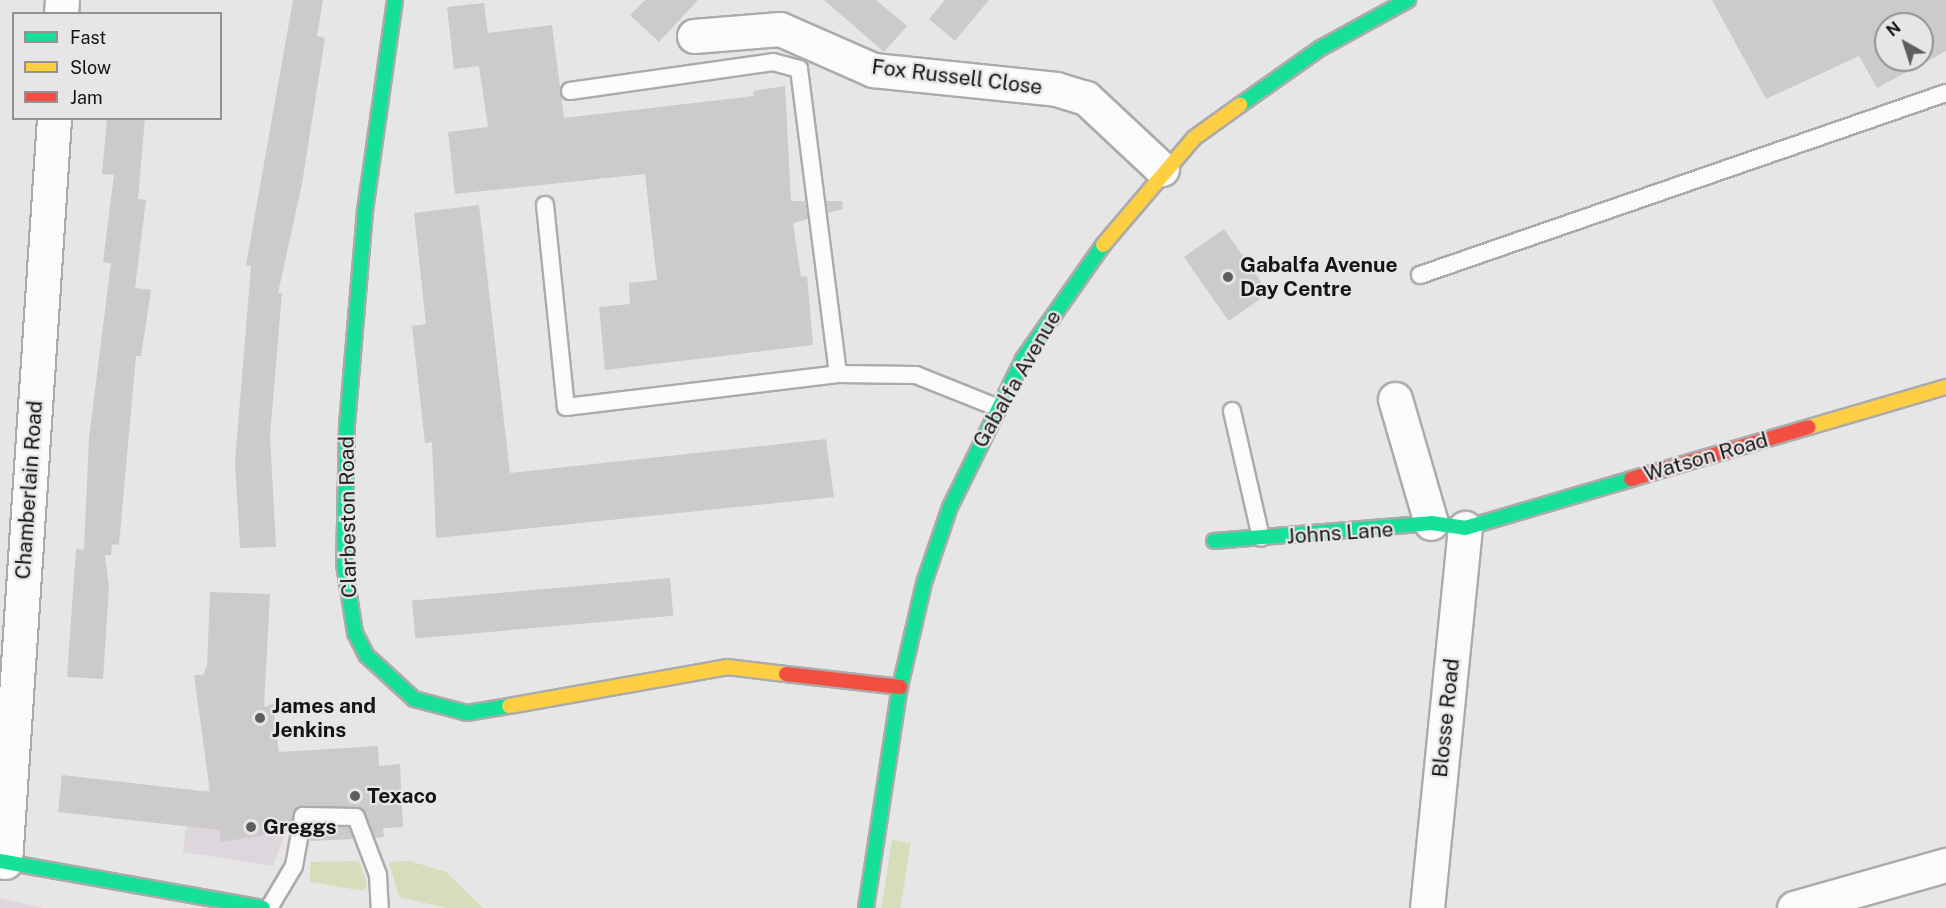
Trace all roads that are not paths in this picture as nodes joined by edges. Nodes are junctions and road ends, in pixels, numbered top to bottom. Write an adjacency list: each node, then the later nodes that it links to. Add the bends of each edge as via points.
1 (395, 0): 19 (street, Clarbeston Road, via 365,211 347,426 344,564 353,623 366,655 414,699 467,713 727,667)
2 (1408, 0): 7 (street, Gabalfa Avenue, via 1247,96)
3 (694, 36): 7 (street, Fox Russell Close, via 780,29 873,70 1056,89 1086,98)
4 (570, 91): 10 (lane, via 773,62 799,69)
5 (1946, 93): 9 (lane)
6 (54, 120): 20 (street, Chamberlain Road)
7 (1162, 170): 13 (street, Gabalfa Avenue, via 1065,295)
8 (545, 205): 10 (lane, via 566,407)
9 (1420, 275)
10 (838, 374): 13 (lane, via 916,375)
11 (1946, 387): 16 (street, Watson Road)
12 (1395, 399): 15 (street)
13 (996, 407): 19 (street, Gabalfa Avenue, via 950,507)
14 (1232, 411): 17 (lane)
15 (1431, 523): 16 (street, Johns Lane); 17 (street, Johns Lane)
16 (1465, 528): 26 (street, Blosse Road)
17 (1261, 538): 18 (street, Johns Lane)
18 (1214, 541)
19 (900, 687): 25 (street, Gabalfa Avenue)
20 (2, 862): 22 (street)
21 (1946, 865): 27 (street)
22 (263, 908)
23 (268, 908): 24 (lane, via 294,866 303,816 356,817 378,875)
24 (380, 908)
25 (866, 908)
26 (1427, 908)
27 (1794, 908)

